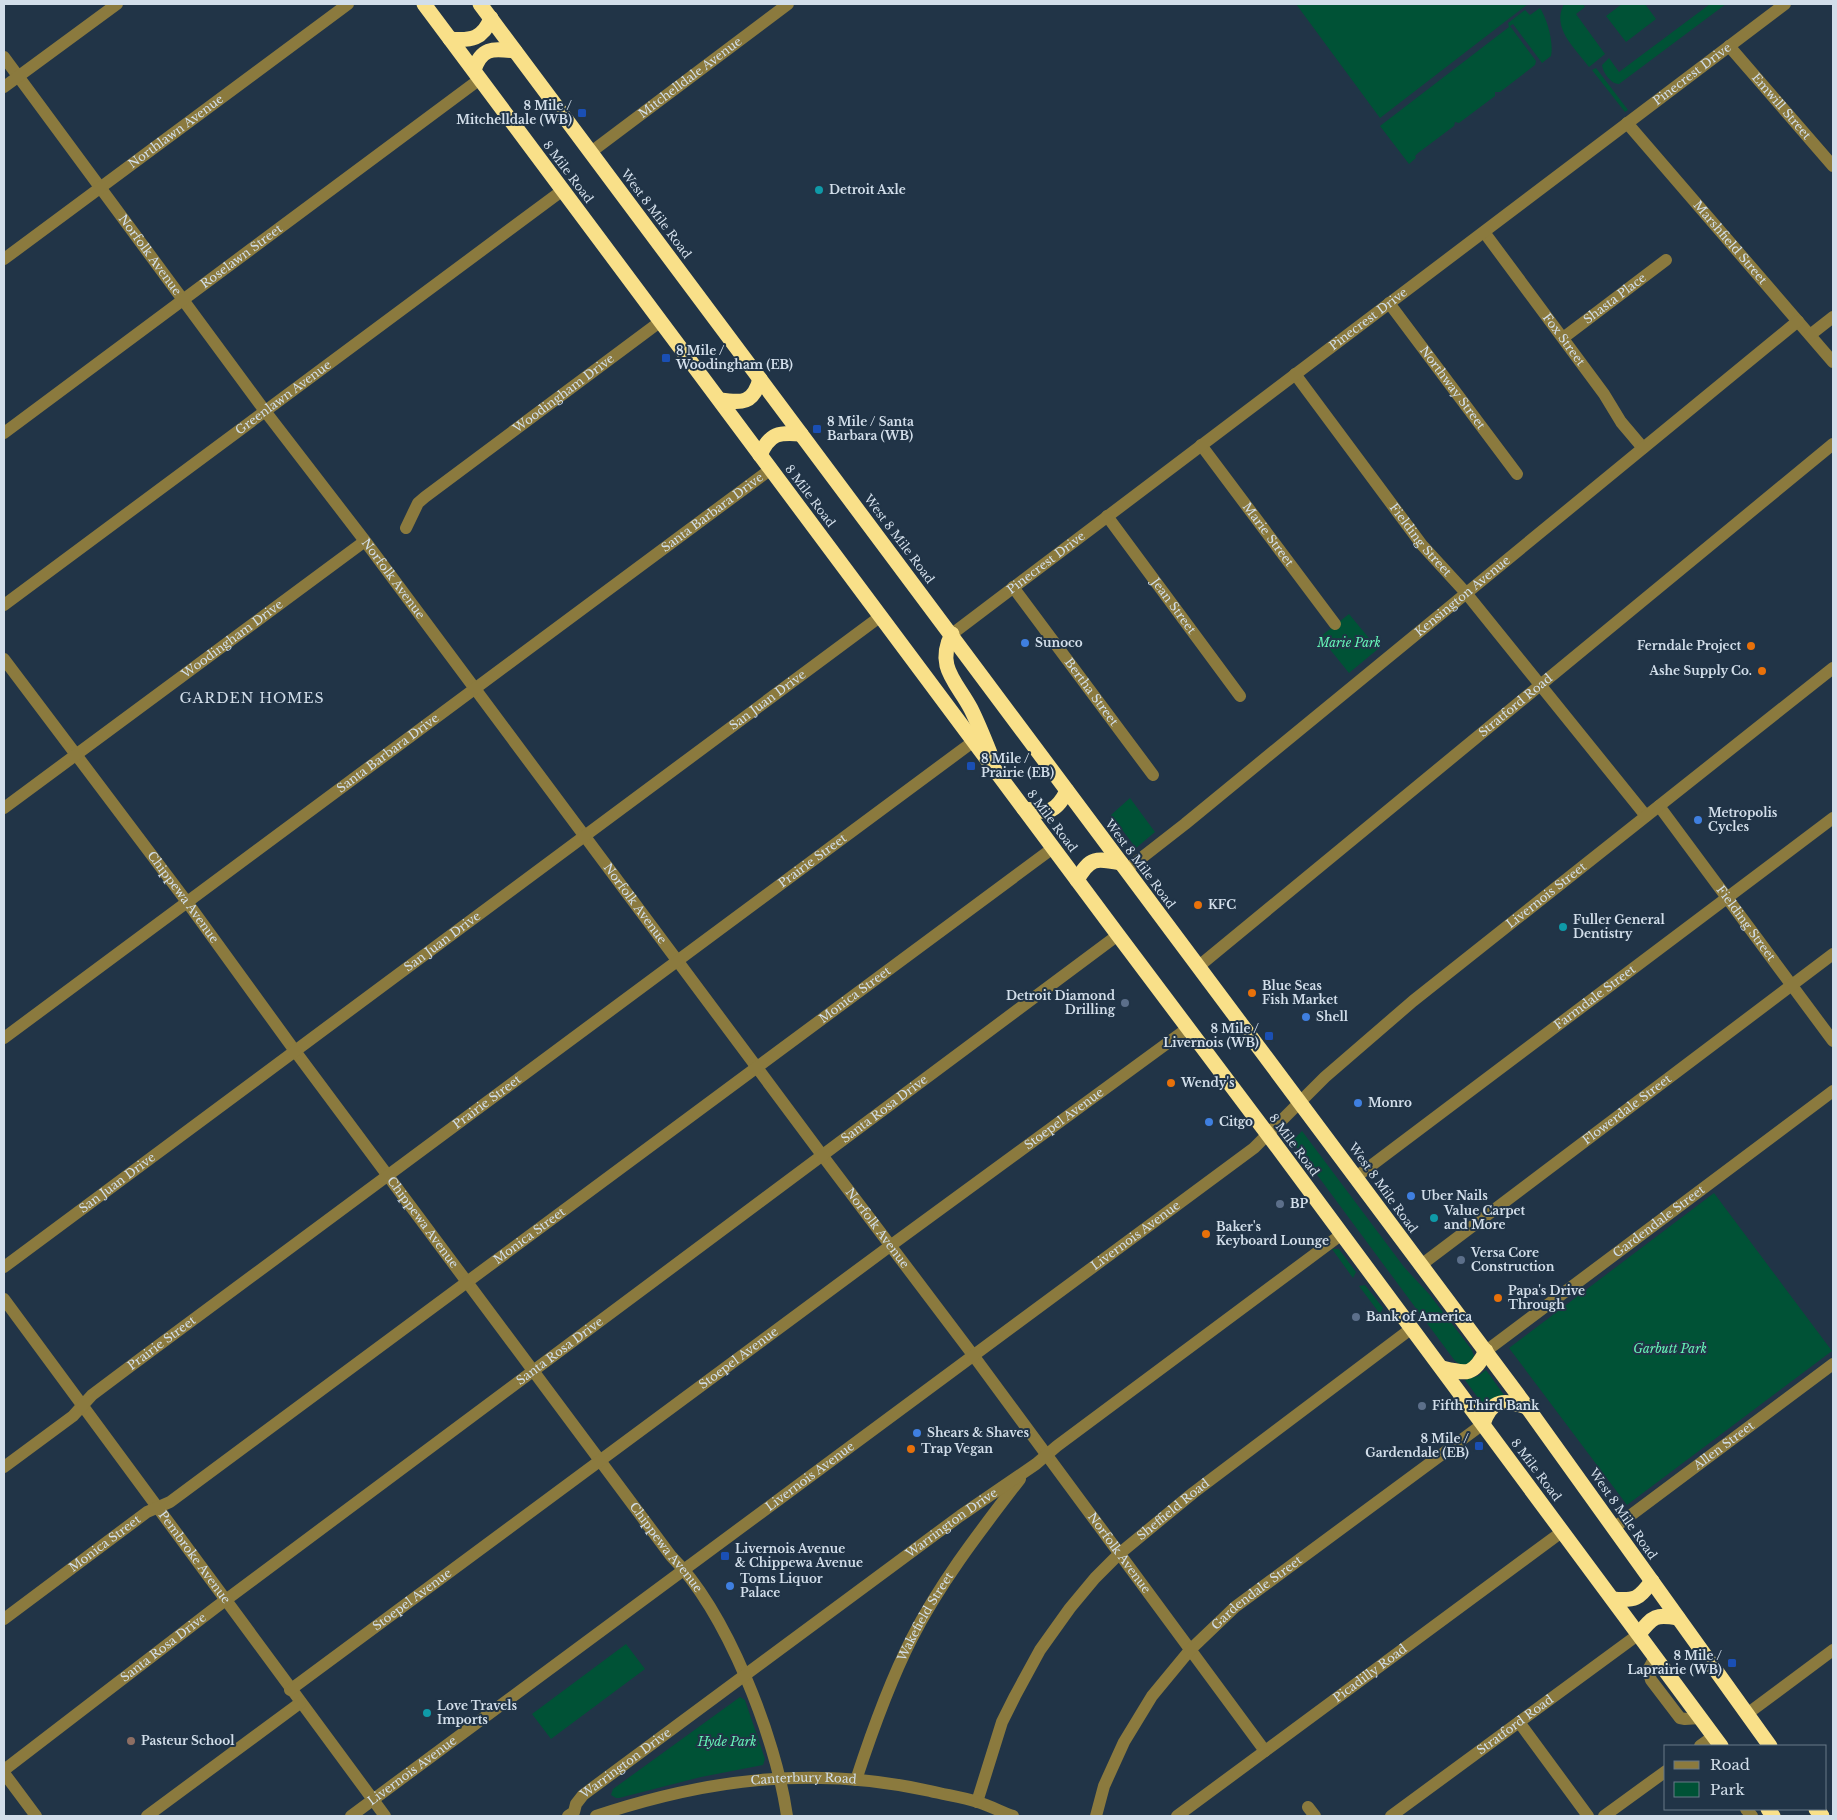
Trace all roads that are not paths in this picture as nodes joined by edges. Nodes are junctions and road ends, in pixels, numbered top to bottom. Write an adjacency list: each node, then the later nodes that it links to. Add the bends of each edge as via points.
1 (117, 4): 13 (street)
2 (348, 4): 18 (street, Northlawn Avenue)
3 (424, 4): 8 (highway, 8 Mile Road)
4 (480, 4): 7 (highway, West 8 Mile Road)
5 (788, 4): 16 (street, Mitchelldale Avenue)
6 (1785, 4): 9 (street, Pinecrest Drive)
7 (491, 18): 8 (highway, via 477,37); 10 (highway, West 8 Mile Road)
8 (450, 39): 12 (highway, 8 Mile Road)
9 (1729, 46): 15 (street, Pinecrest Drive); 17 (street, Emwill Street)
10 (516, 51): 12 (highway, via 488,50 479,58); 16 (highway, West 8 Mile Road)
11 (4, 57): 13 (street, Norfolk Avenue)
12 (477, 74): 19 (highway, 8 Mile Road); 23 (street, Roselawn Street)
13 (18, 76): 14 (street); 18 (street, Norfolk Avenue)
14 (4, 87)
15 (1627, 124): 20 (street, Pinecrest Drive); 27 (street, Marshfield Street)
16 (591, 152): 32 (highway, West 8 Mile Road)
17 (1833, 166)
18 (99, 188): 21 (street, Northlawn Avenue); 23 (street, Norfolk Avenue)
19 (563, 190): 26 (highway, 8 Mile Road); 34 (street, Greenlawn Avenue)
20 (1484, 232): 24 (street, Pinecrest Drive); 29 (street, Fox Street)
21 (4, 259)
22 (1666, 260): 29 (street, Shasta Place)
23 (182, 300): 34 (street, Norfolk Avenue); 35 (street, Roselawn Street)
24 (1389, 303): 31 (street, Pinecrest Drive); 42 (street, Northway Street)
25 (1833, 317): 28 (street)
26 (661, 321): 33 (highway, 8 Mile Road); 44 (street, Woodingham Drive, via 425,497 418,503)
27 (1798, 321): 28 (street, Marshfield Street); 39 (street, Kensington Avenue)
28 (1810, 335): 30 (street, Marshfield Street)
29 (1563, 338): 39 (street, Fox Street)
30 (1833, 362)
31 (1295, 374): 38 (street, Pinecrest Drive); 47 (street, Fielding Street, via 1422,545)
32 (760, 380): 33 (highway, via 757,391 748,399 735,402); 36 (highway, West 8 Mile Road)
33 (720, 400): 40 (highway, 8 Mile Road)
34 (265, 411): 45 (street, Norfolk Avenue); 48 (street, Greenlawn Avenue)
35 (4, 433)
36 (801, 434): 40 (highway, via 773,436); 51 (highway, West 8 Mile Road)
37 (1833, 444): 54 (street, Stratford Road)
38 (1201, 445): 43 (street, Pinecrest Drive); 50 (street, Marie Street)
39 (1643, 448): 47 (street, Kensington Avenue)
40 (760, 454): 41 (highway, 8 Mile Road)
41 (771, 469): 49 (highway, 8 Mile Road); 55 (street, Santa Barbara Drive)
42 (1517, 474)
43 (1106, 516): 46 (street, Pinecrest Drive); 56 (street, Jean Street)
44 (406, 528)
45 (365, 541): 55 (street, Norfolk Avenue); 58 (street, Woodingham Drive)
46 (1012, 587): 51 (street, Pinecrest Drive); 59 (street, Bertha Street)
47 (1466, 594): 54 (street, Fielding Street); 69 (street, Kensington Avenue)
48 (4, 605)
49 (881, 616): 57 (highway, 8 Mile Road); 67 (street, San Juan Drive)
50 (1335, 624)
51 (952, 634): 60 (highway, via 946,652 949,674 971,708); 61 (highway, West 8 Mile Road)
52 (4, 659): 58 (street, Chippewa Avenue)
53 (1833, 668): 62 (street, Livernois Street)
54 (1539, 685): 65 (street, Fielding Street); 76 (street, Stratford Road)
55 (475, 689): 67 (street, Norfolk Avenue); 72 (street, Santa Barbara Drive)
56 (1240, 696)
57 (974, 740): 60 (highway, 8 Mile Road); 75 (street, Prairie Street)
58 (76, 754): 63 (street, Woodingham Drive); 72 (street, Chippewa Avenue)
59 (1153, 775)
60 (1000, 776): 64 (highway, 8 Mile Road)
61 (1067, 791): 64 (highway, via 1061,804 1052,810); 69 (highway, West 8 Mile Road)
62 (1659, 806): 65 (street, Livernois Street); 71 (street, Fielding Street)
63 (4, 808)
64 (1024, 809): 68 (highway, 8 Mile Road)
65 (1646, 816): 84 (street, Livernois Street, via 1413,1001)
66 (1833, 818): 71 (street, Farmdale Street)
67 (584, 836): 75 (street, Norfolk Avenue); 81 (street, San Juan Drive)
68 (1054, 848): 70 (highway, 8 Mile Road); 82 (street, Monica Street)
69 (1124, 866): 70 (highway, via 1105,860 1091,861); 76 (highway, West 8 Mile Road)
70 (1077, 880): 73 (highway, 8 Mile Road)
71 (1726, 898): 77 (street, Fielding Street); 88 (street, Farmdale Street)
72 (187, 902): 79 (street, Santa Barbara Drive); 81 (street, Chippewa Avenue)
73 (1118, 935): 78 (highway, 8 Mile Road); 86 (street, Santa Rosa Drive)
74 (1833, 954): 77 (street, Flowerdale Street)
75 (677, 960): 82 (street, Norfolk Avenue); 87 (street, Prairie Street)
76 (1199, 966): 84 (highway, West 8 Mile Road)
77 (1792, 986): 80 (street, Fielding Street); 91 (street, Flowerdale Street)
78 (1188, 1028): 85 (highway, 8 Mile Road); 90 (street, Stoepel Avenue)
79 (4, 1038)
80 (1833, 1041)
81 (295, 1051): 87 (street, Chippewa Avenue); 92 (street, San Juan Drive)
82 (757, 1067): 86 (street, Norfolk Avenue); 93 (street, Monica Street)
83 (1833, 1091): 96 (street, Gardendale Street)
84 (1300, 1101): 85 (street, Livernois Street); 88 (highway, West 8 Mile Road)
85 (1268, 1134): 89 (highway, 8 Mile Road); 97 (street, Livernois Avenue, via 1254,1148)
86 (822, 1155): 90 (street, Norfolk Avenue); 100 (street, Santa Rosa Drive)
87 (387, 1175): 93 (street, Chippewa Avenue); 101 (street, Prairie Street, via 121,1373)
88 (1356, 1177): 91 (highway, West 8 Mile Road)
89 (1342, 1234): 95 (highway, 8 Mile Road); 104 (street, Warrington Drive)
90 (890, 1246): 97 (street, Norfolk Avenue); 105 (street, Stoepel Avenue)
91 (1421, 1265): 96 (highway, West 8 Mile Road)
92 (4, 1267)
93 (467, 1281): 100 (street, Chippewa Avenue); 108 (street, Monica Street)
94 (5, 1303): 101 (street, Pembroke Avenue)
95 (1412, 1328): 99 (highway, 8 Mile Road); 111 (street, Sheffield Road, via 1192,1493)
96 (1486, 1352): 99 (highway, via 1472,1371); 102 (highway, West 8 Mile Road)
97 (973, 1355): 104 (street, Norfolk Avenue); 112 (street, Livernois Avenue)
98 (1833, 1364): 109 (street, Allen Street)
99 (1442, 1368): 103 (highway, 8 Mile Road)
100 (533, 1371): 105 (street, Chippewa Avenue); 115 (street, Santa Rosa Drive)
101 (82, 1406): 106 (street, Prairie Street); 108 (street, Pembroke Avenue)
102 (1527, 1407): 103 (highway, via 1511,1402 1496,1404 1487,1413); 109 (highway, West 8 Mile Road)
103 (1483, 1424): 110 (highway, 8 Mile Road); 119 (street, Gardendale Street, via 1235,1607)
104 (1046, 1456): 107 (street, Warrington Drive); 111 (street, Norfolk Avenue)
105 (600, 1461): 112 (street, Chippewa Avenue); 122 (street, Stoepel Avenue)
106 (4, 1467)
107 (1026, 1470): 121 (street, Warrington Drive); 133 (street, Wakefield Street, via 955,1566 913,1636 879,1712)
108 (157, 1508): 115 (street, Pembroke Avenue); 117 (street, Monica Street, via 147,1512)
109 (1615, 1527): 113 (highway, West 8 Mile Road)
110 (1563, 1531): 114 (highway, 8 Mile Road); 129 (street, Picadilly Road)
111 (1119, 1554): 119 (street, Norfolk Avenue); 135 (street, Sheffield Road, via 1070,1608 1029,1670 1002,1722)
112 (684, 1569): 121 (street, Chippewa Avenue, via 717,1620); 134 (street, Livernois Avenue)
113 (1652, 1581): 114 (highway, via 1636,1598); 116 (highway, West 8 Mile Road)
114 (1612, 1599): 118 (highway, 8 Mile Road)
115 (224, 1600): 122 (street, Pembroke Avenue); 130 (street, Santa Rosa Drive)
116 (1678, 1618): 118 (highway, via 1656,1617); 124 (highway, West 8 Mile Road)
117 (4, 1619)
118 (1639, 1634): 125 (street, Stratford Road); 126 (highway, 8 Mile Road)
119 (1190, 1650): 129 (street, Norfolk Avenue); 144 (street, Gardendale Street, via 1152,1696 1124,1742 1104,1786)
120 (1833, 1650): 124 (street)
121 (745, 1675): 132 (street, Chippewa Avenue); 136 (street, Warrington Drive, via 583,1795 576,1804)
122 (290, 1690): 123 (street, Pembroke Avenue)
123 (300, 1703): 134 (street, Pembroke Avenue); 138 (street)
124 (1747, 1714): 128 (highway, West 8 Mile Road)
125 (1519, 1722): 146 (street, Stratford Road); 147 (street)
126 (1718, 1741): 127 (street)
127 (1704, 1745)
128 (1769, 1745)
129 (1265, 1751): 145 (street, Picadilly Road)
130 (4, 1771): 137 (street)
131 (1664, 1772): 148 (street)
132 (779, 1778): 133 (street, Canterbury Road); 141 (street, Canterbury Road, via 677,1792); 142 (street, Chippewa Avenue)
133 (856, 1780): 135 (street, Canterbury Road, via 914,1788)
134 (373, 1800): 139 (street, Livernois Avenue); 140 (street, Pembroke Avenue)
135 (977, 1802): 143 (street, Canterbury Road)
136 (575, 1815)
137 (36, 1816)
138 (147, 1816)
139 (351, 1816)
140 (385, 1816)
141 (596, 1816)
142 (787, 1816)
143 (1013, 1816)
144 (1096, 1816)
145 (1177, 1816)
146 (1392, 1816)
147 (1588, 1816)
148 (1604, 1816)

